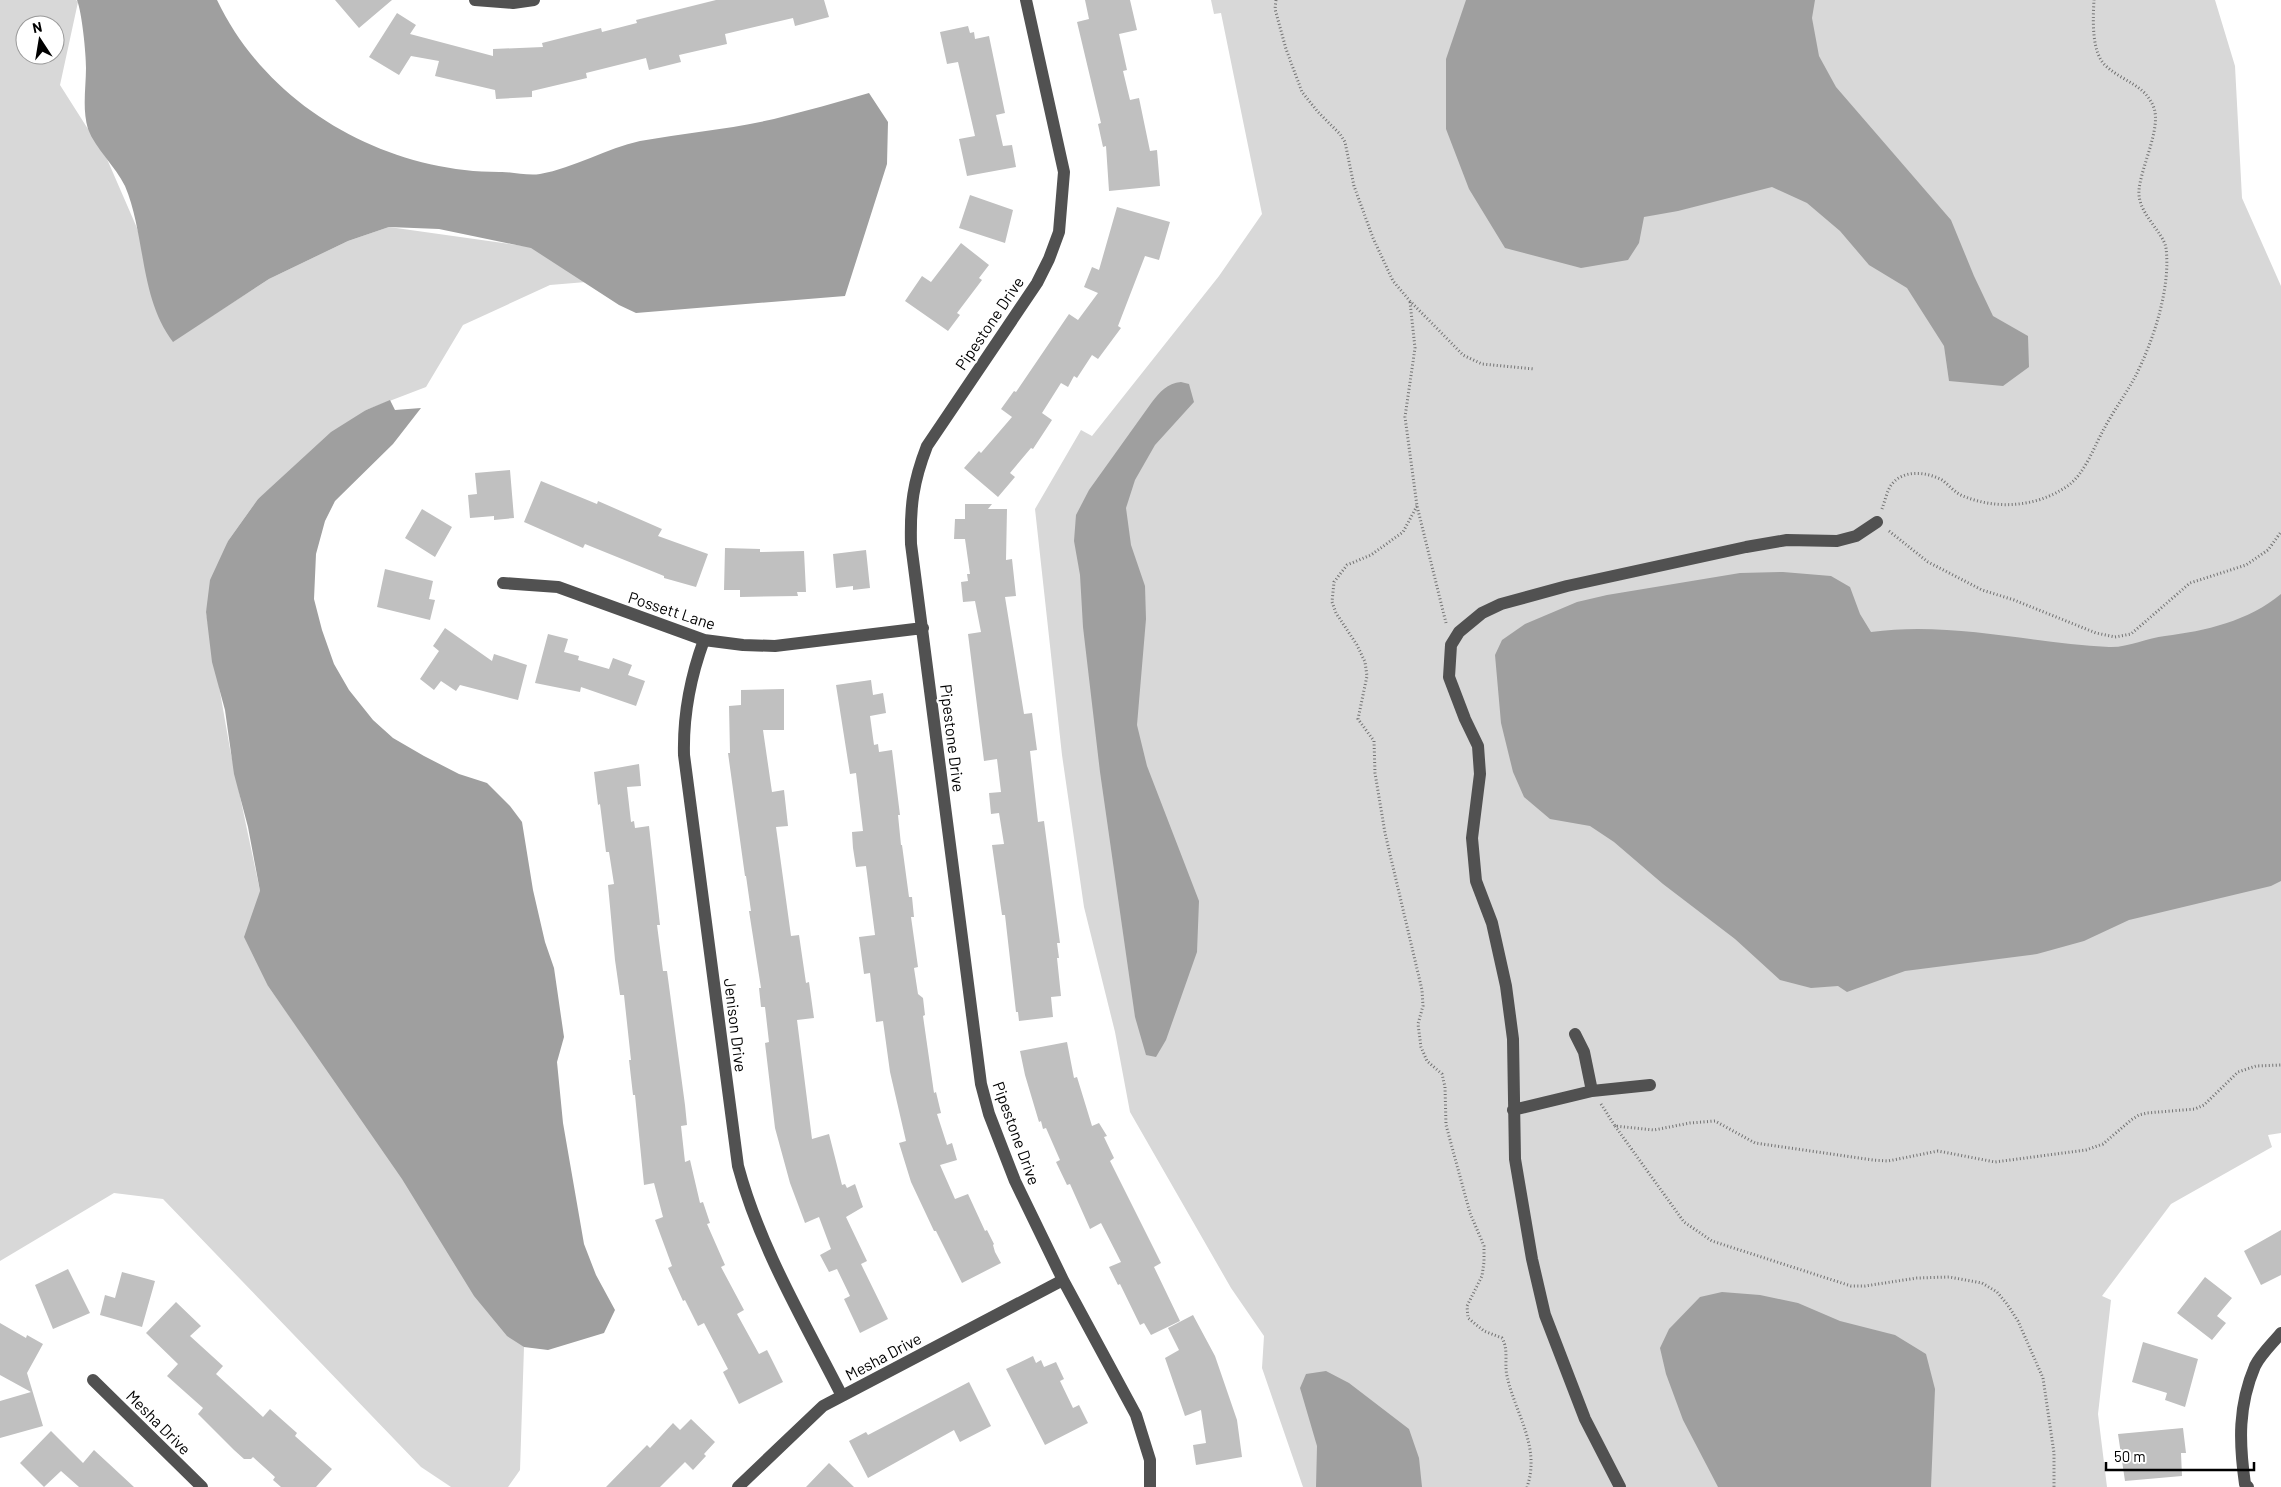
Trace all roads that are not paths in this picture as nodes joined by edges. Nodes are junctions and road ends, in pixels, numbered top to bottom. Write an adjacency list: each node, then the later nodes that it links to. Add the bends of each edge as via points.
1 (475, 0): 2 (street, via 513,3)
2 (534, 0)
3 (1026, 0): 6 (street, Pipestone Drive, via 1064,172 1059,232 1037,283 932,438 916,476 910,512 911,544)
4 (1877, 522): 11 (street, via 1856,536 1837,541 1787,540 1567,586 1501,604 1482,613 1459,632 1451,645 1450,677 1464,719 1478,746 1480,774 1472,838 1476,881 1492,923 1506,986 1513,1040)
5 (503, 583): 7 (street, Possett Lane, via 558,587)
6 (923, 628): 7 (street, Possett Lane, via 775,646); 12 (street, Pipestone Drive, via 981,1084 1015,1181)
7 (704, 640): 15 (street, Jenison Drive, via 688,696 684,755 738,1166 761,1235)
8 (1575, 1034): 10 (street, via 1584,1052)
9 (1650, 1085): 10 (street)
10 (1592, 1091): 11 (street)
11 (1513, 1110): 19 (street, via 1515,1159 1545,1315 1585,1419)
12 (1063, 1280): 15 (street, Mesha Drive); 18 (street, Pipestone Drive, via 1136,1415 1150,1460)
13 (2281, 1333): 20 (street, via 2256,1365 2242,1407 2240,1446)
14 (93, 1380): 16 (street, Mesha Drive)
15 (842, 1396): 17 (street, Mesha Drive, via 809,1417)
16 (202, 1487)
17 (738, 1487)
18 (1150, 1487)
19 (1620, 1487)
20 (2248, 1487)

